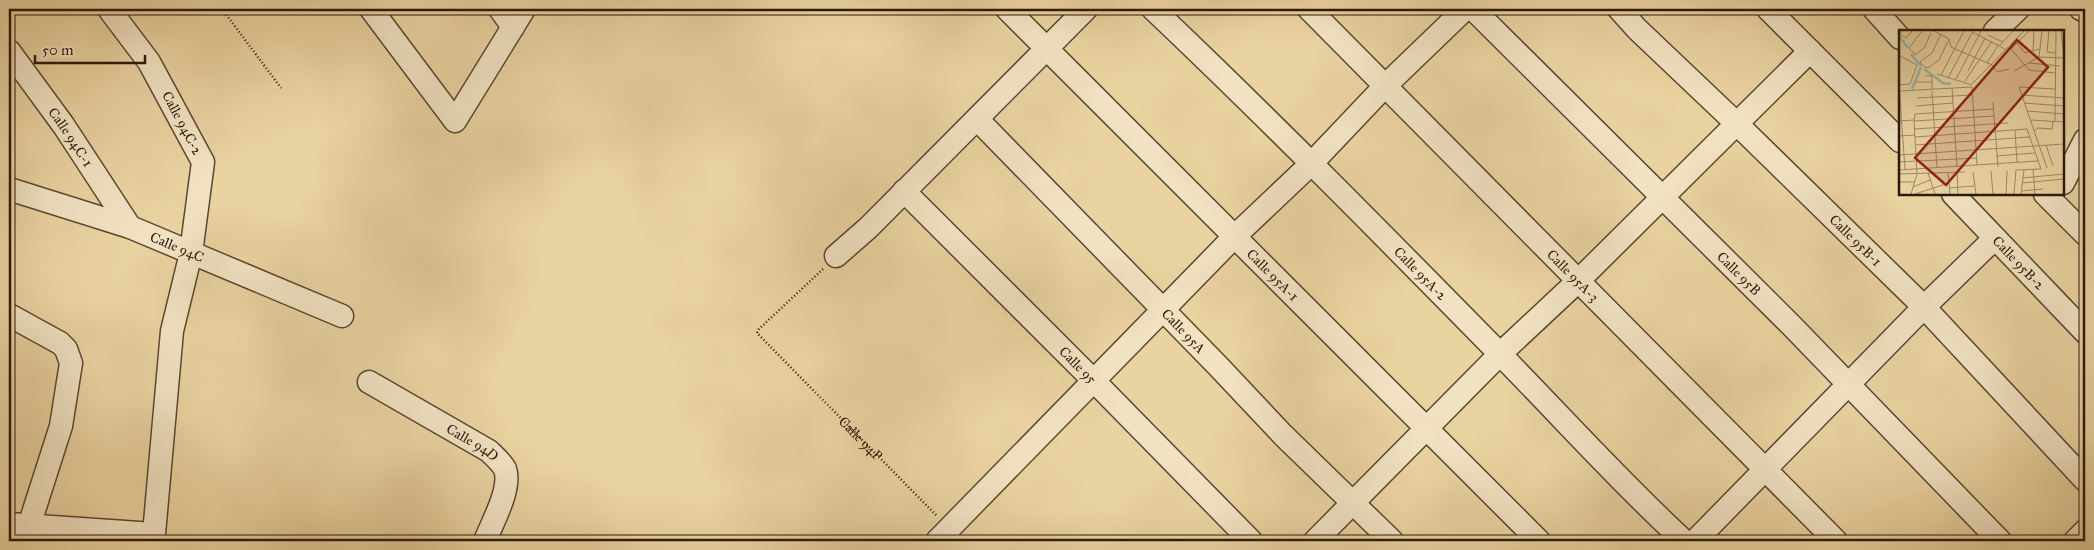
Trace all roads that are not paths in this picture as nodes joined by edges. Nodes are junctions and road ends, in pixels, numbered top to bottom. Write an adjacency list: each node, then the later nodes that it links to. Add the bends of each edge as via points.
1 (109, 9): 38 (street, Calle 94C-2, via 149,62 203,162)
2 (371, 9): 16 (street, via 455,121)
3 (500, 9): 16 (street)
4 (1007, 9): 19 (street, Calle 95A-1)
5 (1086, 9): 19 (street)
6 (1153, 9): 27 (street, Calle 95A-2)
7 (1309, 9): 22 (street, Calle 95A-3)
8 (1465, 9): 22 (street)
9 (1473, 9): 33 (street, Calle 95B)
10 (1619, 9): 24 (street, Calle 95B-1)
11 (1768, 9): 20 (street)
12 (1874, 9): 18 (street)
13 (2018, 9): 17 (street)
14 (2081, 9): 15 (street)
15 (2085, 11)
16 (519, 18)
17 (1996, 30)
18 (1899, 37)
19 (1048, 49): 23 (street); 36 (street, Calle 95A-1)
20 (1810, 50): 24 (street); 25 (street)
21 (9, 51): 34 (street, Calle 94C-1, via 64,126)
22 (1385, 86): 27 (street); 40 (street, Calle 95A-3)
23 (977, 119): 30 (street); 42 (street, Calle 95A)
24 (1736, 123): 33 (street); 41 (street, Calle 95B-1)
25 (1899, 140)
26 (2085, 140): 28 (street)
27 (1311, 164): 36 (street); 46 (street, Calle 95A-2)
28 (2064, 176)
29 (9, 189): 34 (street, Calle 94C)
30 (904, 191): 39 (street); 47 (street, Calle 95)
31 (1954, 195): 37 (street, Calle 95B-2)
32 (2056, 195): 35 (street)
33 (1661, 196): 40 (street); 49 (street, Calle 95B)
34 (130, 227): 38 (street, Calle 94C)
35 (2085, 234)
36 (1235, 236): 42 (street); 50 (street, Calle 95A-1)
37 (1995, 238): 41 (street); 45 (street, Calle 95B-2)
38 (192, 253): 44 (street, Calle 94C); 56 (street, Calle 94C-2, via 172,331 154,534)
39 (836, 256)
40 (1578, 281): 46 (street); 51 (street, Calle 95A-3)
41 (1924, 307): 49 (street); 52 (street, Calle 95B-1)
42 (1163, 310): 47 (street); 53 (street, Calle 95A, via 1283,435)
43 (9, 315): 54 (street, via 60,343 71,363 61,426)
44 (342, 316)
45 (2085, 332)
46 (1500, 354): 50 (street); 63 (street, Calle 95A-2, via 1643,503)
47 (1094, 381): 57 (street); 59 (street, Calle 95)
48 (369, 382): 58 (street, Calle 94D, via 489,451 504,468 505,490)
49 (1849, 386): 51 (street); 66 (street, Calle 95B)
50 (1426, 428): 53 (street); 62 (street, Calle 95A-1)
51 (1766, 470): 64 (street); 65 (street, Calle 95A-3)
52 (2085, 480)
53 (1354, 503): 60 (street); 61 (street, Calle 95A)
54 (19, 525): 56 (street)
55 (2085, 531): 67 (street)
56 (116, 536)
57 (949, 537)
58 (485, 541)
59 (1250, 541)
60 (1315, 541)
61 (1392, 541)
62 (1539, 541)
63 (1684, 541)
64 (1695, 541)
65 (1836, 541)
66 (2000, 541)
67 (2075, 541)

